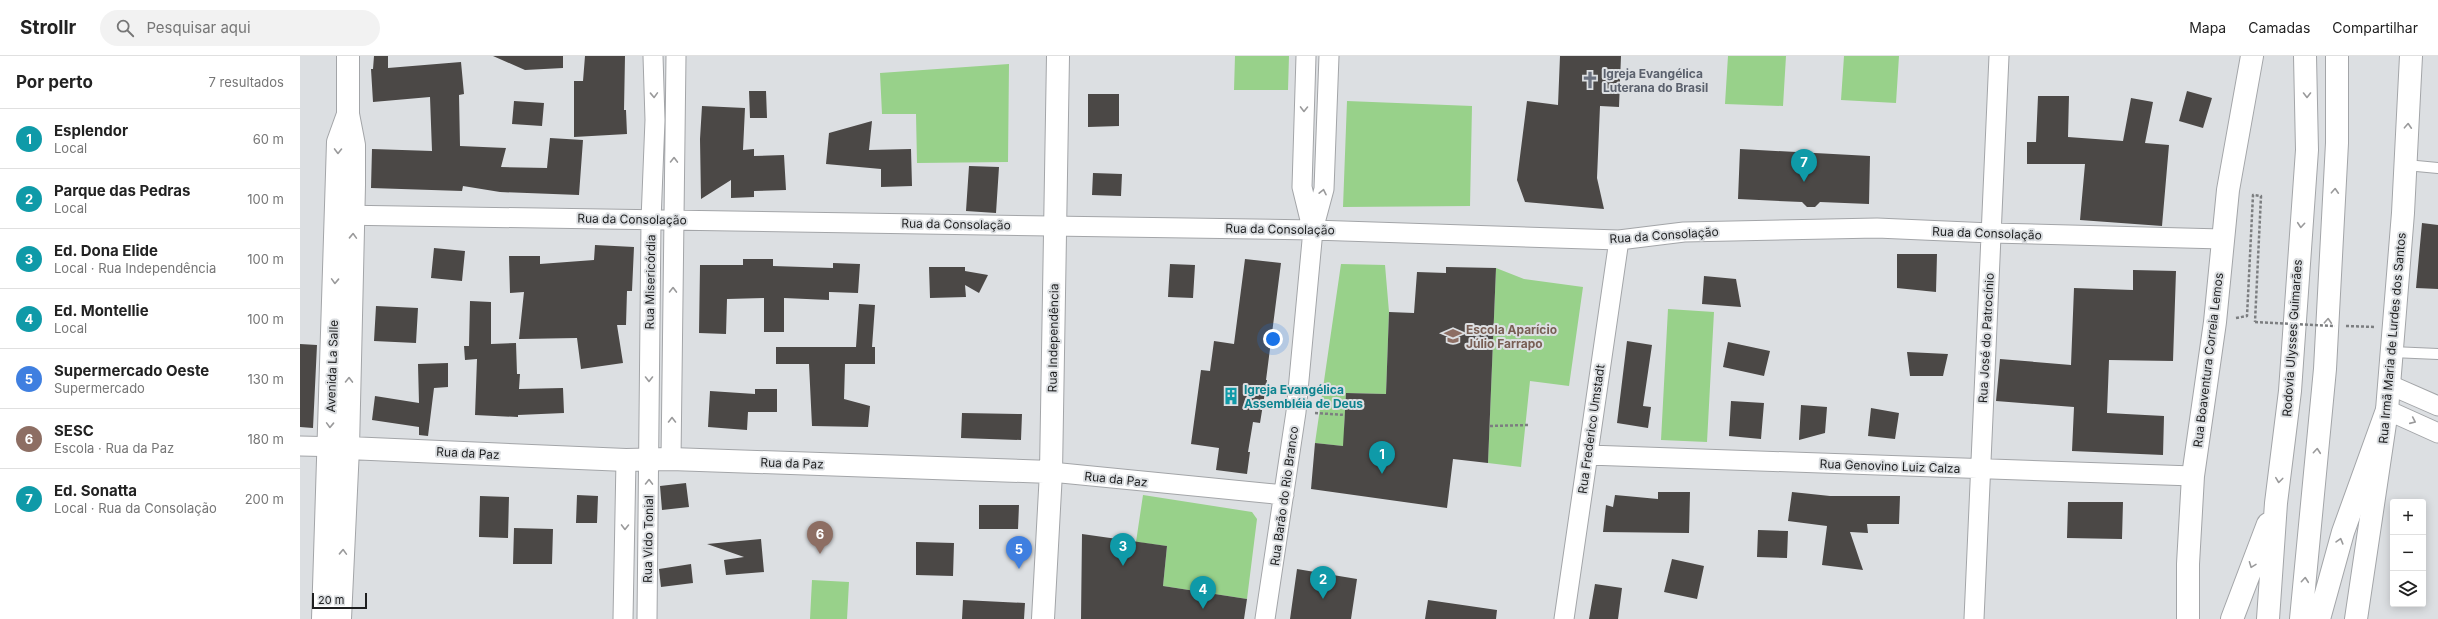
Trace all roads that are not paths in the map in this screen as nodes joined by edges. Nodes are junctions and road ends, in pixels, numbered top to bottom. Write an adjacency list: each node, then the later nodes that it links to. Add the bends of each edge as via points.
1 (348, 56): 16 (main road, Avenida La Salle, via 348,114 338,142)
2 (653, 56): 17 (street, Rua Misericórdia, one-way to 17, via 655,120)
3 (676, 56): 18 (street, Rua Misericórdia, one-way to 3)
4 (1058, 56): 19 (main road, Rua Independência)
5 (1306, 56): 12 (street, Rua Barão do Rio Branco)
6 (1329, 56): 13 (street, Rua Barão do Rio Branco)
7 (1999, 56): 21 (street, Rua José do Patrocínio)
8 (2252, 56): 22 (main road, Rua Boaventura Correia Lemos, via 2228,190)
9 (2305, 56): 42 (main road, Rodovia Ulysses Guimarães, one-way to 42, via 2308,150 2290,391)
10 (2337, 56): 57 (main road, one-way to 10, via 2325,369 2337,143)
11 (2410, 56): 14 (main road, Rua Irmã Maria de Lurdes dos Santos, one-way to 11)
12 (1305, 78): 13 (street); 20 (street, Rua Barão do Rio Branco, one-way to 20, via 1302,187)
13 (1328, 78): 20 (street, Rua Barão do Rio Branco, one-way to 13, via 1324,189)
14 (2406, 165): 15 (lane); 26 (main road, Rua Irmã Maria de Lurdes dos Santos)
15 (2438, 168)
16 (345, 215): 17 (street, Rua da Consolação); 33 (main road, Avenida La Salle)
17 (651, 220): 18 (street, Rua da Consolação); 24 (street, Rua Misericórdia)
18 (673, 220): 19 (street, Rua da Consolação); 25 (street, Rua Misericórdia, one-way to 18)
19 (1054, 225): 20 (street, Rua da Consolação); 39 (main road, Rua Independência)
20 (1313, 230): 23 (street, Rua da Consolação); 41 (street, Rua Barão do Rio Branco, via 1296,412)
21 (1991, 234): 22 (street, Rua da Consolação); 23 (street, Rua da Consolação, via 1869,228 1684,232); 38 (street, Rua José do Patrocínio)
22 (2222, 239): 40 (main road, Rua Boaventura Correia Lemos, via 2215,322)
23 (1619, 240): 34 (street, Rua Frederico Umstadt)
24 (649, 346): 25 (street); 35 (street, Rua Misericórdia, one-way to 35)
25 (672, 346): 36 (street, Rua Misericórdia, one-way to 25)
26 (2392, 352): 27 (lane); 28 (main road, Rua Irmã Maria de Lurdes dos Santos)
27 (2438, 354)
28 (2390, 385): 29 (street); 30 (main road, Rua Irmã Maria de Lurdes dos Santos)
29 (2438, 406)
30 (2387, 410): 31 (street, one-way to 31); 58 (main road, one-way to 30, via 2343,532); 59 (main road, Rua Irmã Maria de Lurdes dos Santos)
31 (2438, 433)
32 (300, 446): 33 (street, Rua da Paz)
33 (338, 447): 37 (main road, Rua da Paz); 44 (main road, Avenida La Salle)
34 (1588, 455): 38 (street, Rua Genovino Luiz Calza); 52 (street, Rua Frederico Umstadt)
35 (649, 459): 36 (main road, Rua da Paz); 37 (main road, Rua da Paz); 43 (street, Rua Vido Tonial, one-way to 35)
36 (671, 459): 39 (main road, Rua da Paz)
37 (626, 460): 45 (street, Rua Vido Tonial, one-way to 45)
38 (1980, 469): 40 (street, Rua Genovino Luiz Calza); 53 (street, Rua José do Patrocínio)
39 (1051, 472): 41 (street, Rua da Paz); 50 (main road, Rua Independência)
40 (2192, 476): 54 (main road, Rua Boaventura Correia Lemos)
41 (1284, 495): 51 (street, Rua Barão do Rio Branco)
42 (2276, 503): 55 (main road, one-way to 55); 56 (main road, Rodovia Ulysses Guimarães)
43 (648, 571): 45 (street); 49 (street, Rua Vido Tonial)
44 (334, 572): 46 (main road, Avenida La Salle); 47 (main road, Avenida La Salle)
45 (624, 572): 48 (street, Rua Vido Tonial)
46 (322, 619)
47 (340, 619)
48 (623, 619)
49 (647, 619)
50 (1043, 619)
51 (1265, 619)
52 (1564, 619)
53 (1974, 619)
54 (2188, 619)
55 (2232, 619)
56 (2268, 619)
57 (2301, 619)
58 (2318, 619)
59 (2356, 619)

